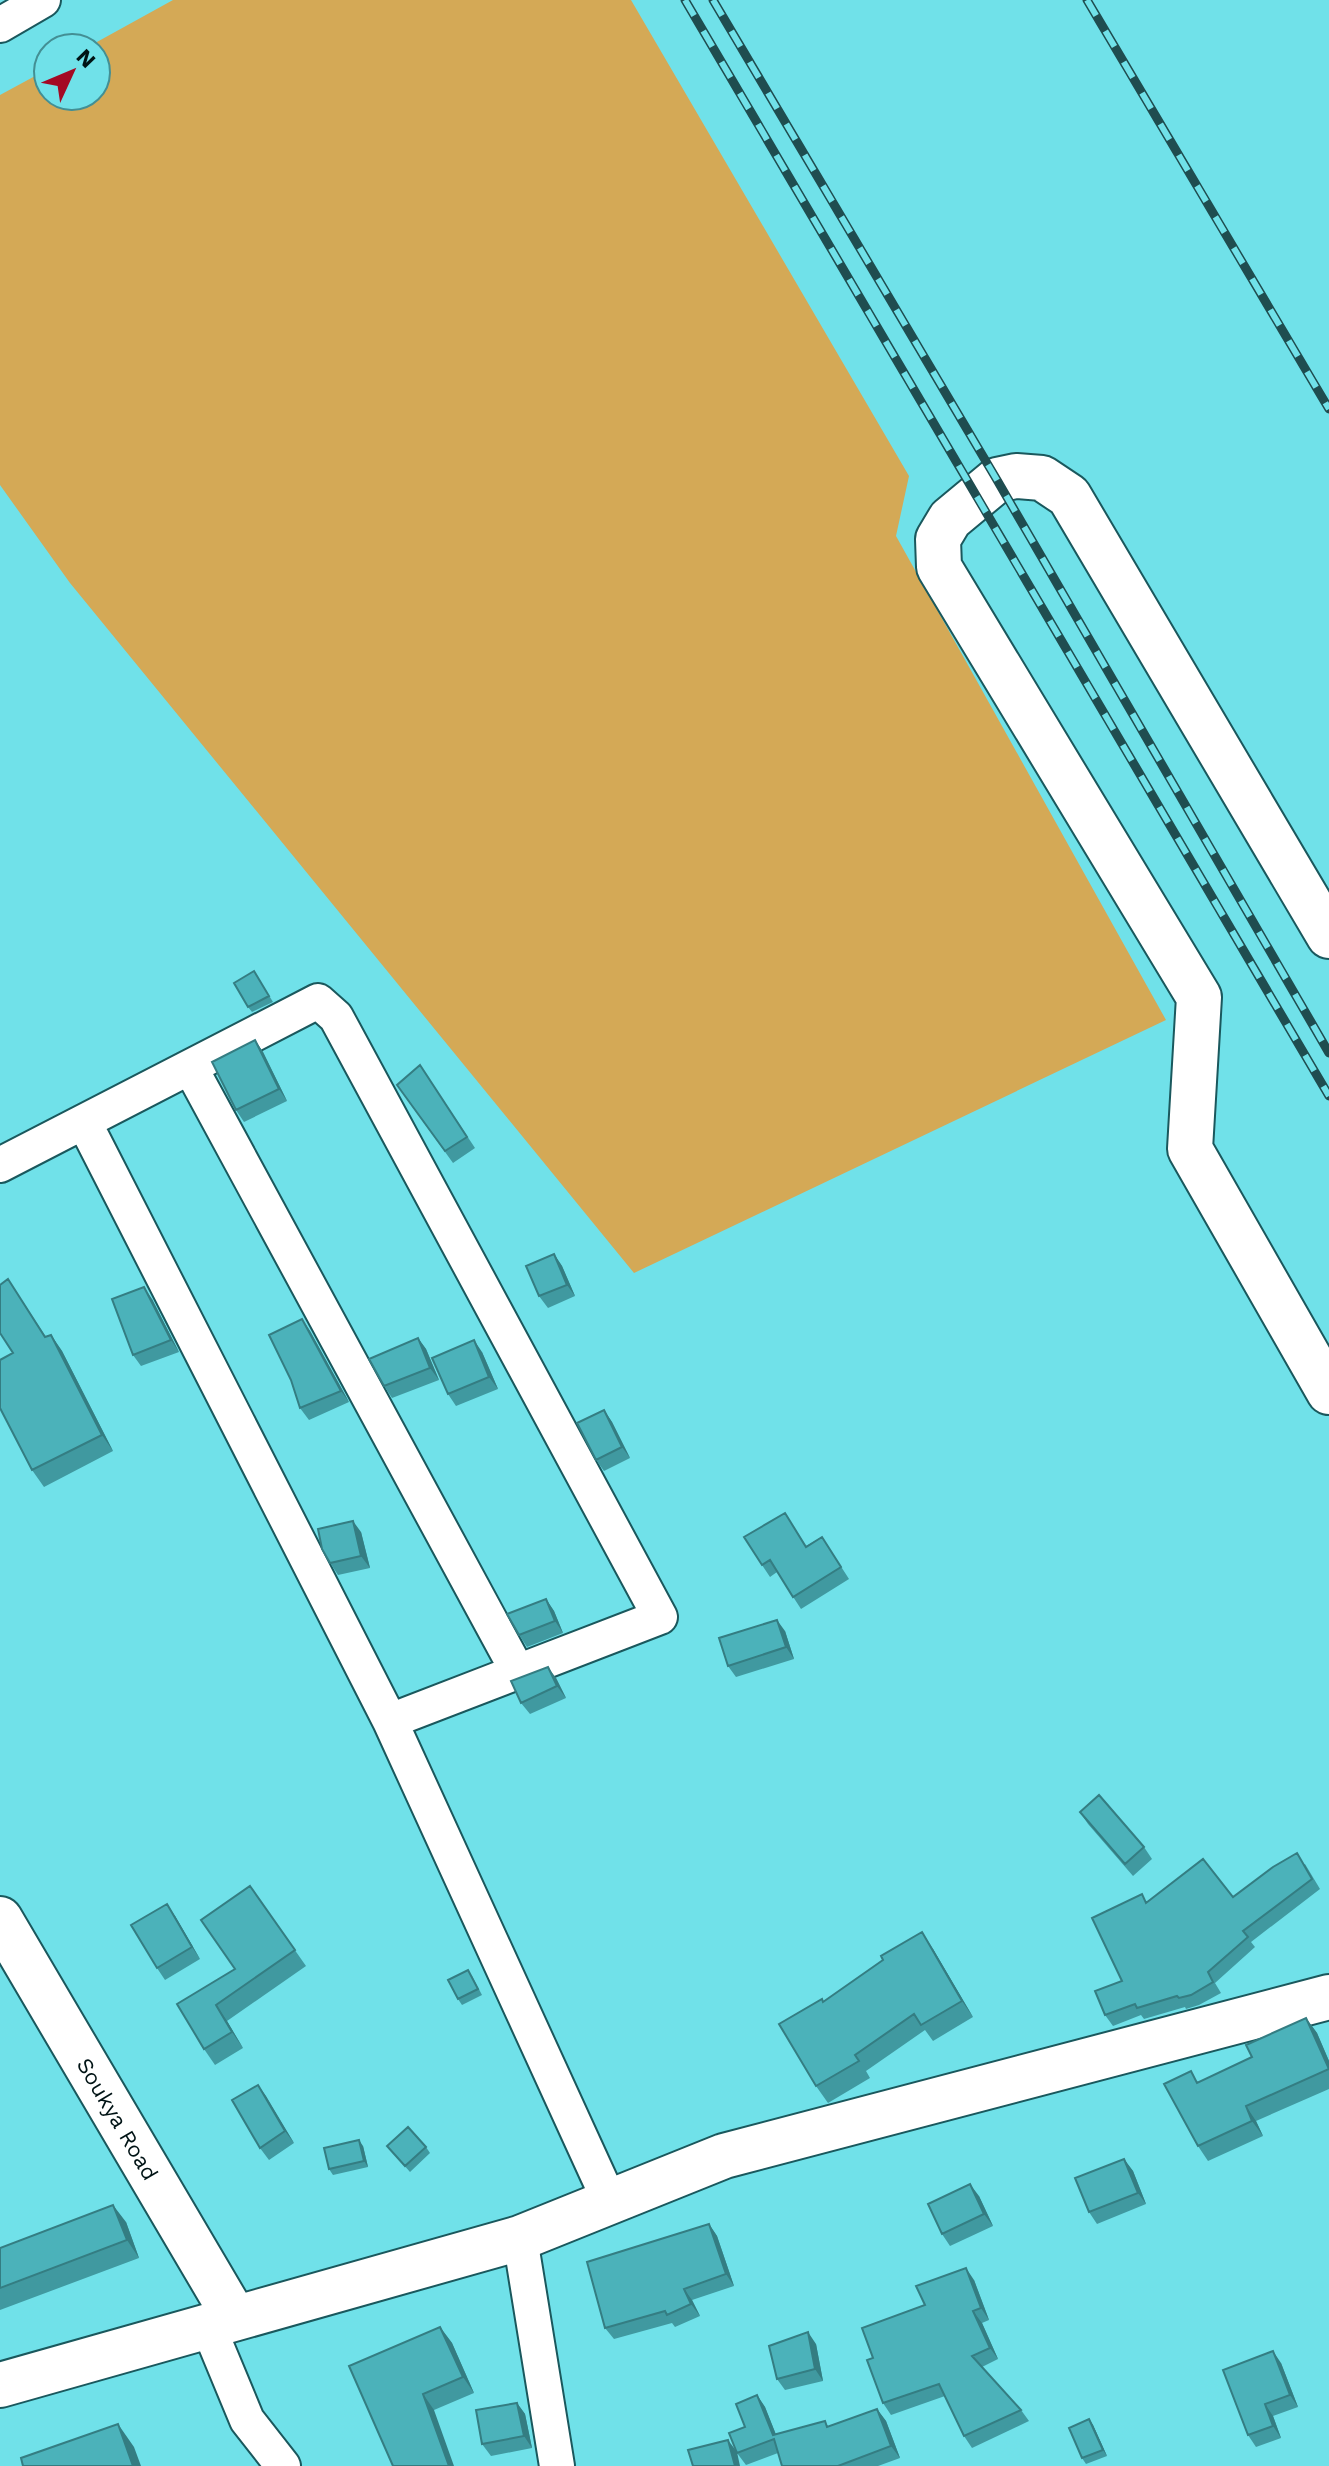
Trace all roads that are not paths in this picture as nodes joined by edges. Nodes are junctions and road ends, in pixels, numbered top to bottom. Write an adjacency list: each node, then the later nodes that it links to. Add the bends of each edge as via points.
1 (43, 0): 2 (street)
2 (0, 25)
3 (1329, 936): 7 (main road, via 1069,496 1042,478 997,480 950,519 938,539 939,567 1199,997 1190,1149)
4 (190, 1067): 5 (street); 8 (street); 8 (street, via 318,1001 336,1017 660,1617)
5 (84, 1122): 6 (street); 9 (street)
6 (0, 1165)
7 (1329, 1392)
8 (518, 1672): 9 (street)
9 (390, 1721): 12 (street)
10 (0, 1919): 14 (main road, Soukya Road)
11 (1329, 1997): 12 (main road, via 724,2156)
12 (610, 2202): 13 (main road)
13 (520, 2238): 14 (main road); 17 (street)
14 (221, 2322): 15 (main road); 16 (street, via 247,2420)
15 (0, 2385)
16 (283, 2466)
17 (557, 2466)

